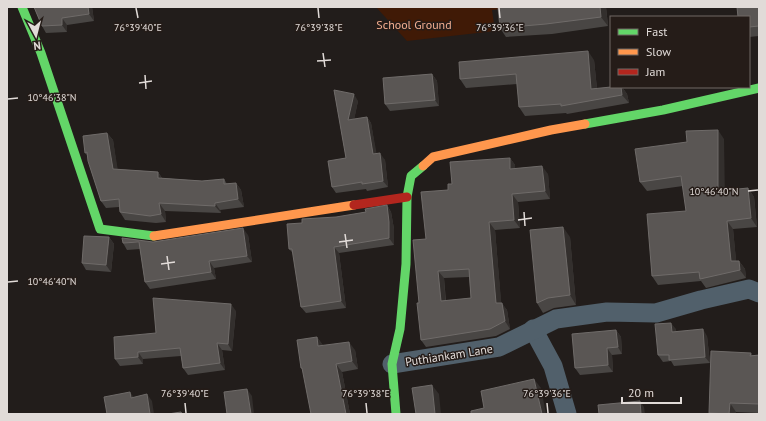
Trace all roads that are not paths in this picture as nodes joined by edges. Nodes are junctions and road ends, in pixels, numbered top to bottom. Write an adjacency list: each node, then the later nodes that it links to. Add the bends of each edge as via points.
1 (22, 7): 3 (street, via 41,53 100,229 156,236)
2 (759, 88): 3 (street, via 433,157 411,176)
3 (407, 197): 6 (street, via 405,279 400,329)
4 (759, 293): 5 (street, Puthiankam Lane, via 749,289 656,313 607,312 556,319)
5 (533, 329): 6 (street, Puthiankam Lane, via 499,347); 8 (street, via 553,366)
6 (392, 364): 7 (street)
7 (396, 414)
8 (567, 414)

